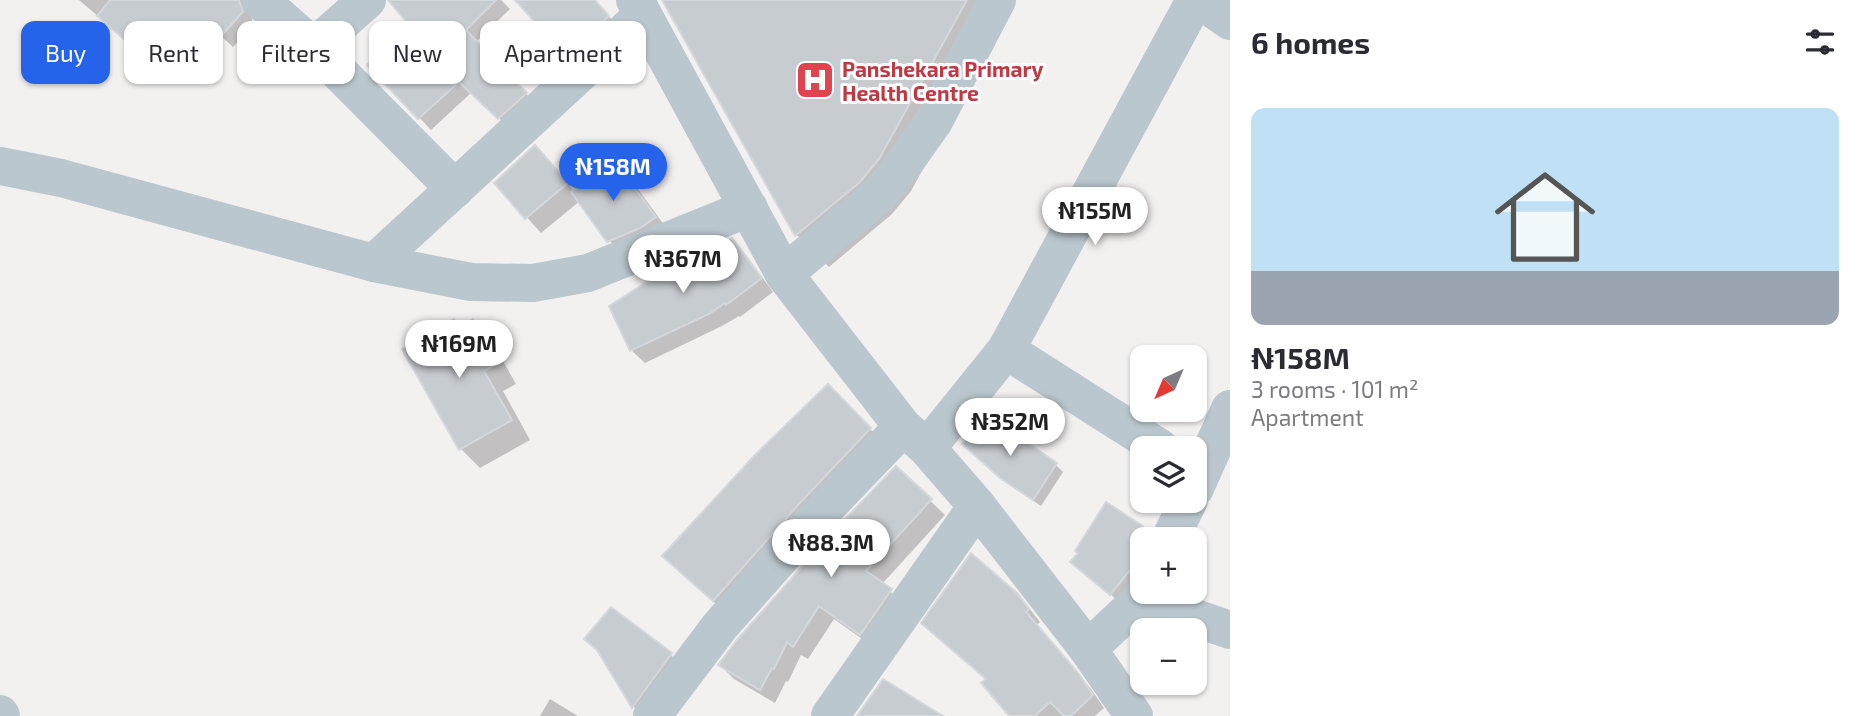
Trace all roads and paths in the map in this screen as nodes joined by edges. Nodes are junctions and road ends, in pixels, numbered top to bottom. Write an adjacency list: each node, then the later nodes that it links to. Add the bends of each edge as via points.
1 (260, 0): 6 (street)
2 (367, 0): 7 (street)
3 (997, 0): 14 (street, via 934,121 902,166 879,195)
4 (1197, 0): 8 (street); 15 (street)
5 (639, 7): 11 (street); 12 (street)
6 (284, 21)
7 (343, 21)
8 (1230, 21)
9 (351, 84): 11 (street)
10 (0, 166): 13 (street, via 61,178)
11 (455, 189): 13 (street)
12 (749, 208): 13 (street, via 588,273 533,283 471,282); 14 (street)
13 (374, 263)
14 (784, 274): 18 (street)
15 (1006, 350): 17 (street); 18 (street)
16 (1230, 408): 19 (street)
17 (1141, 436)
18 (915, 438): 20 (street); 26 (street, via 814,520 720,626)
19 (1207, 457)
20 (977, 506): 24 (street); 27 (street)
21 (1134, 604): 24 (street)
22 (1165, 604): 23 (street)
23 (1230, 630)
24 (1088, 649): 25 (street)
25 (1117, 708)
26 (652, 716)
27 (830, 716)

